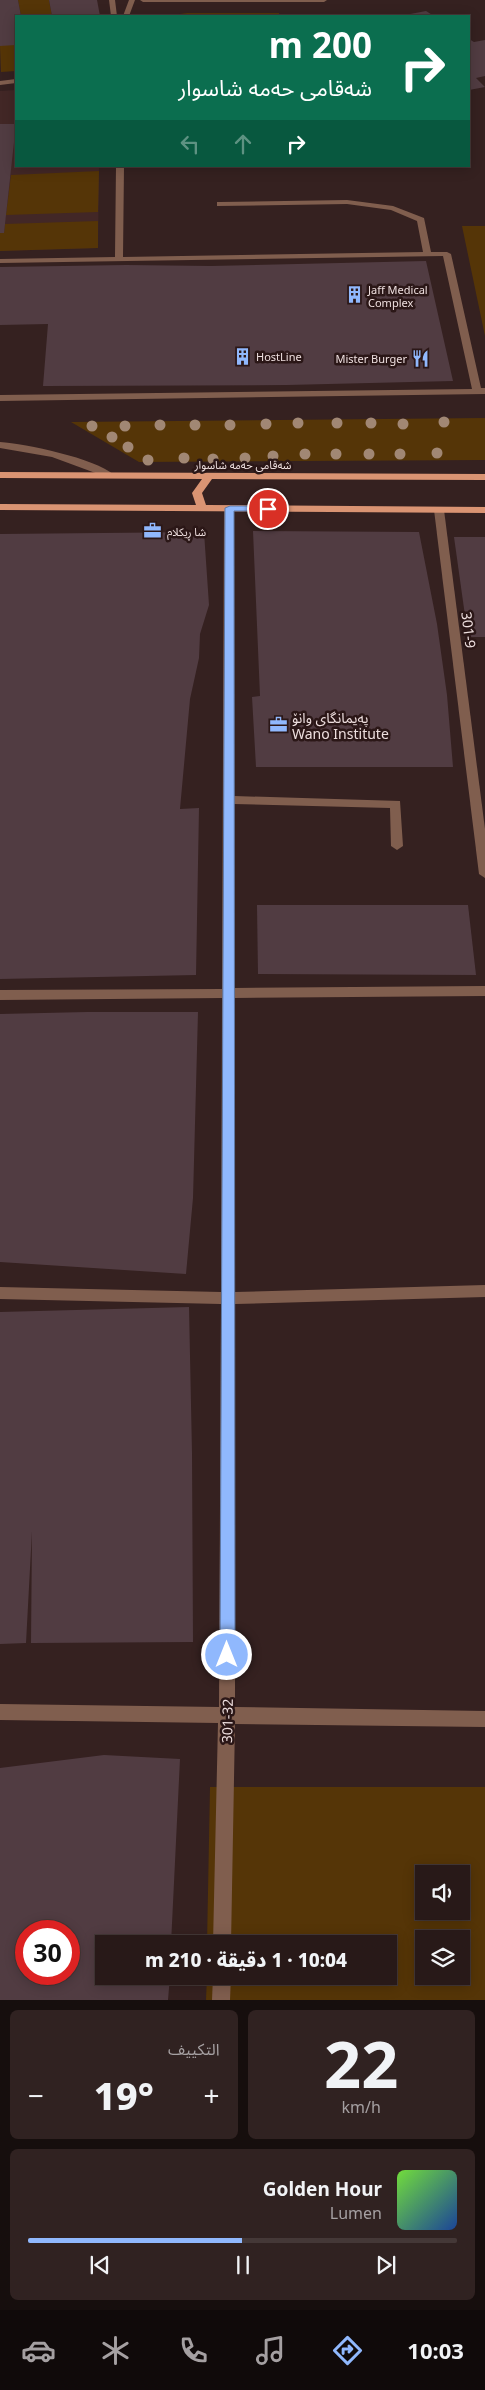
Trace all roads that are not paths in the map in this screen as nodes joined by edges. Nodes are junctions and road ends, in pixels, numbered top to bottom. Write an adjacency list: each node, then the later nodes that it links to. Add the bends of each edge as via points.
1 (112, 0): 5 (street)
2 (132, 0): 6 (street)
3 (143, 0): 4 (street)
4 (324, 0)
5 (114, 15)
6 (126, 15)
7 (15, 81): 8 (street)
8 (0, 83)
9 (120, 167): 12 (street)
10 (220, 204): 11 (street, via 347,202 393,208 421,220)
11 (427, 254): 12 (street); 14 (street, via 447,254)
12 (118, 259): 13 (street)
13 (0, 261)
14 (481, 391): 15 (street)
15 (0, 398)
16 (0, 445): 18 (street, via 43,451)
17 (0, 475): 18 (main road, شەقامی حەمە شاسوار)
18 (109, 475): 19 (main road, شەقامی حەمە شاسوار)
19 (210, 476): 20 (main road, شەقامی حەمە شاسوار); 22 (main road, via 197,493)
20 (485, 477)
21 (0, 507): 22 (main road)
22 (202, 508): 23 (main road)
23 (230, 508): 24 (main road); 26 (street, 301-32)
24 (439, 510): 25 (main road); 28 (street, 301-9)
25 (485, 510)
26 (229, 800): 27 (street, via 396,804); 30 (street, 301-32)
27 (397, 846)
28 (485, 874)
29 (485, 991): 30 (street)
30 (228, 993): 31 (street); 34 (street, 301-32)
31 (0, 995)
32 (485, 1291): 34 (street)
33 (0, 1294): 34 (street)
34 (228, 1298): 36 (street, 301-32)
35 (0, 1712): 36 (street)
36 (227, 1714): 37 (street); 38 (street, 301-32)
37 (485, 1719)
38 (222, 1935)
39 (222, 1985): 40 (street)
40 (221, 2000)

